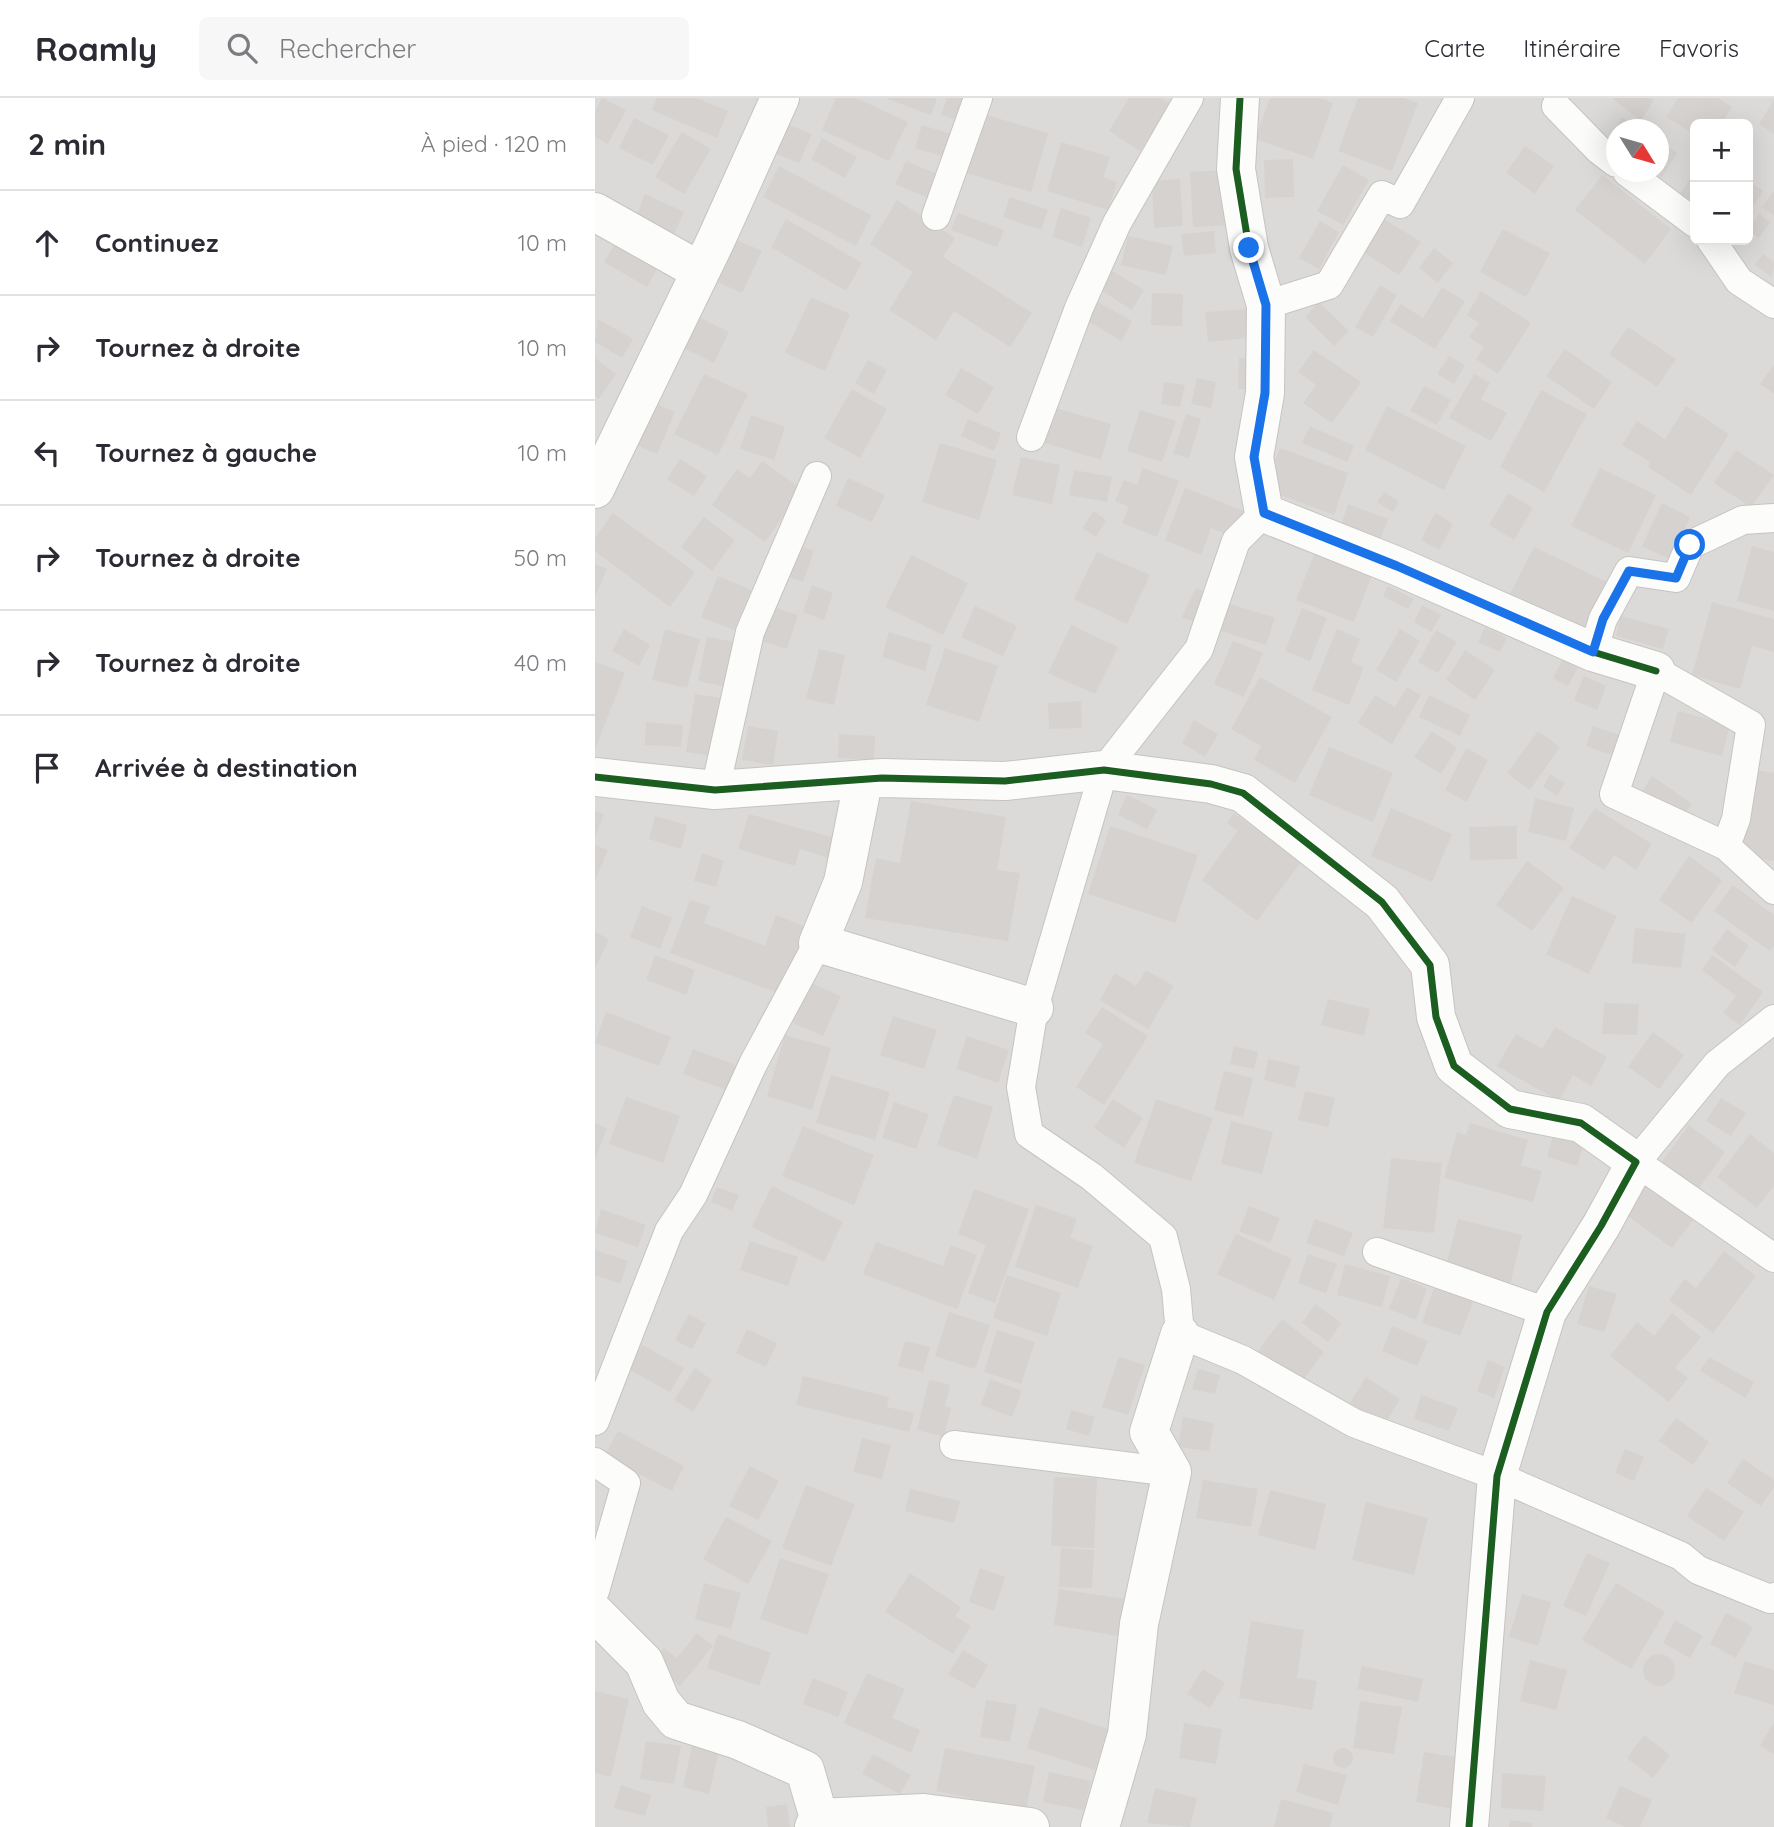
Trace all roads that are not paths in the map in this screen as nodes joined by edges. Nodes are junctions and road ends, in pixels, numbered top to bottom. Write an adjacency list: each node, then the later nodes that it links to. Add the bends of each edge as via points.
1 (780, 98): 13 (street)
2 (978, 98): 10 (lane)
3 (1189, 98): 16 (lane, via 1117,223 1079,308)
4 (1240, 98): 15 (street, via 1236,169 1249,248)
5 (1460, 98): 15 (lane, via 1400,204 1382,195 1329,285)
6 (1557, 101): 7 (lane)
7 (1606, 155)
8 (1640, 182): 11 (lane)
9 (595, 212): 13 (street)
10 (936, 216)
11 (1690, 219)
12 (1714, 245): 14 (lane, via 1739,281)
13 (700, 271): 18 (street)
14 (1774, 304)
15 (1266, 305): 19 (street, via 1265,393 1254,457)
16 (1031, 437)
17 (817, 476): 27 (lane, via 750,632)
18 (595, 489)
19 (1264, 513): 21 (street); 24 (lane, via 1236,541 1199,649)
20 (1774, 518): 21 (lane, via 1743,520 1690,545 1676,578 1629,571 1603,619)
21 (1593, 652): 22 (street)
22 (1656, 671): 23 (lane); 28 (lane, via 1614,794)
23 (1763, 728): 28 (lane)
24 (1104, 770): 26 (street, via 1006,780 882,778); 31 (lane); 33 (street, via 1211,784 1243,793 1382,902 1430,965 1436,1017 1454,1066 1510,1109 1581,1123)
25 (595, 777): 27 (street)
26 (863, 782): 27 (street); 30 (street, via 843,882)
27 (715, 790)
28 (1726, 846): 29 (lane)
29 (1774, 890)
30 (818, 943): 31 (street); 38 (lane, via 753,1064 693,1195 669,1231)
31 (1034, 1008): 37 (lane, via 1021,1087 1029,1134 1092,1178 1163,1237 1177,1289)
32 (1774, 1019): 33 (lane, via 1717,1064)
33 (1636, 1162): 35 (lane); 36 (street)
34 (1377, 1252): 36 (lane)
35 (1774, 1258)
36 (1547, 1312): 42 (street)
37 (1180, 1334): 41 (street, via 1149,1432); 42 (lane, via 1243,1360 1354,1423)
38 (595, 1422)
39 (954, 1446): 41 (lane)
40 (595, 1462): 43 (lane, via 626,1483)
41 (1172, 1472): 48 (street, via 1139,1624 1127,1734)
42 (1497, 1476): 44 (lane, via 1681,1556 1698,1570); 49 (street)
43 (595, 1591)
44 (1774, 1597)
45 (595, 1613): 46 (street, via 644,1662 661,1702 676,1720 738,1740 805,1770)
46 (817, 1822): 47 (street, via 924,1813)
47 (1030, 1827)
48 (1100, 1827)
49 (1469, 1827)

